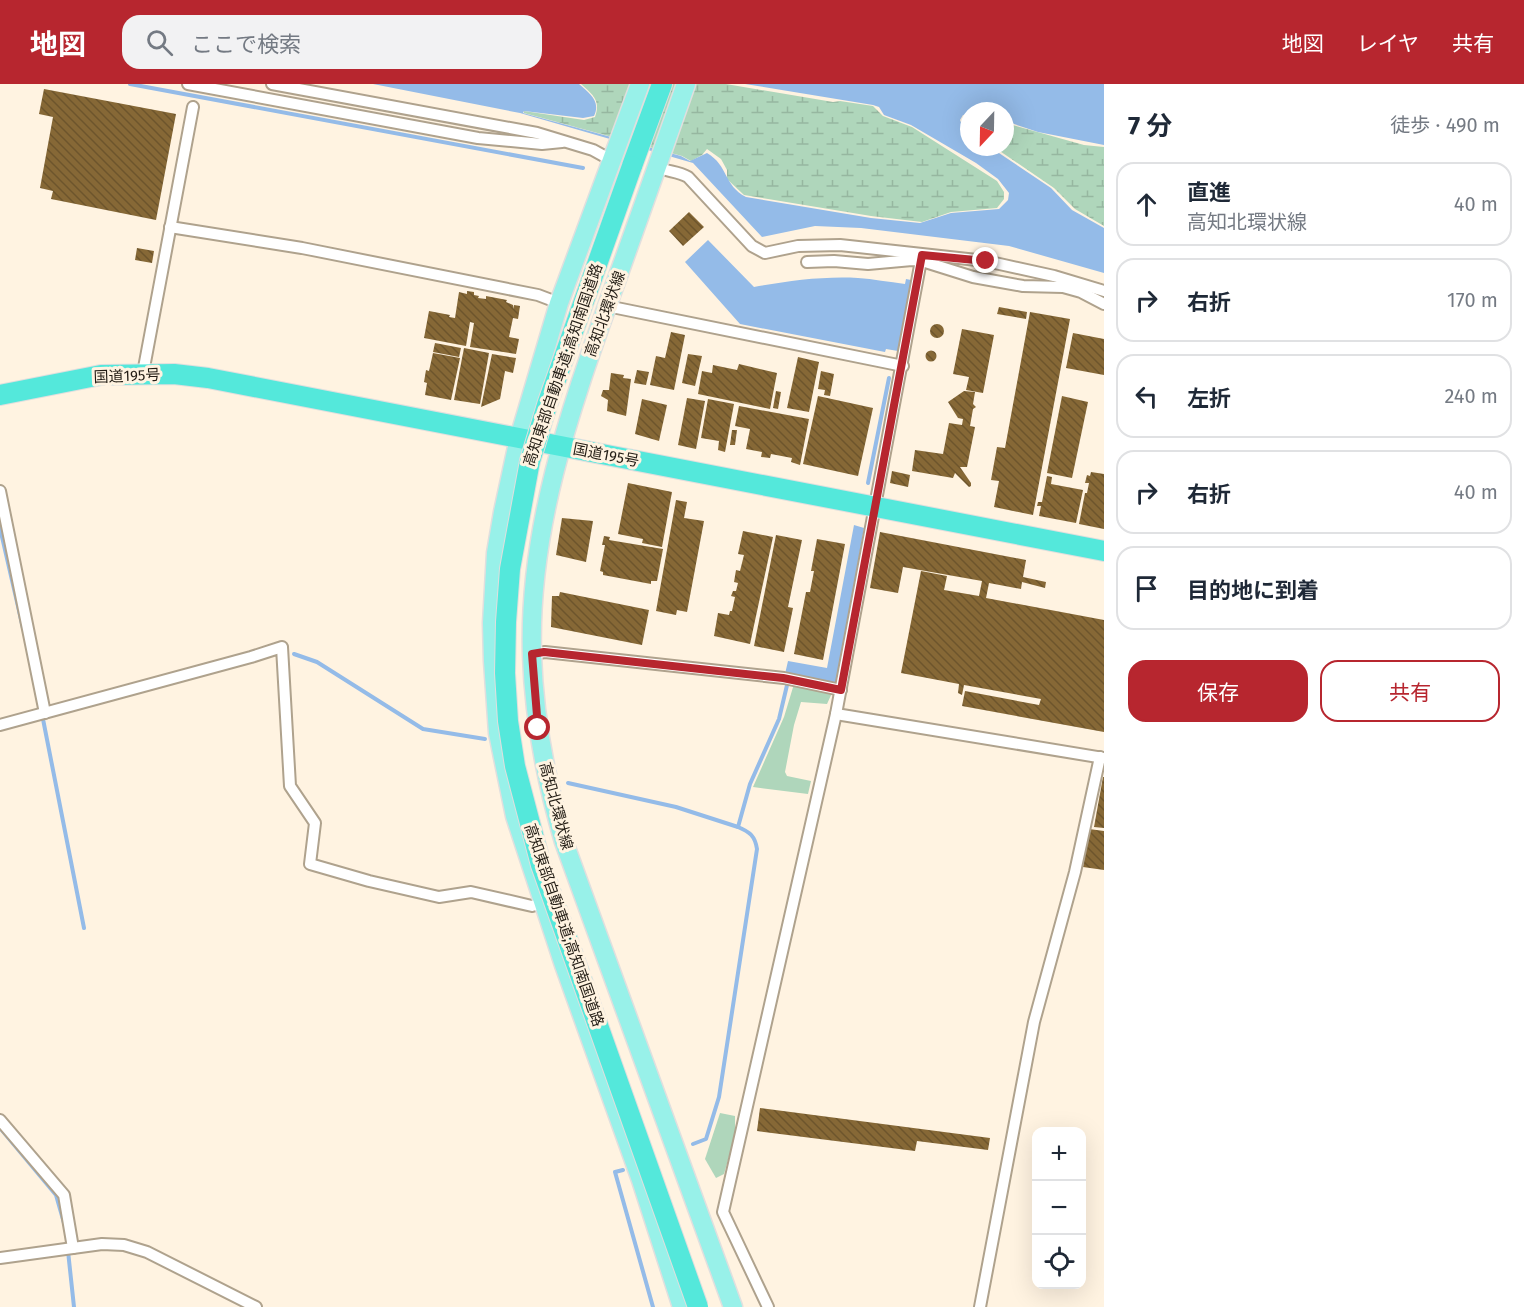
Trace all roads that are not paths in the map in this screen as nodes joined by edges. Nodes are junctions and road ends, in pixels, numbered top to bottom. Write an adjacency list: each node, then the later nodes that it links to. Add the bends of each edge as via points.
1 (188, 84): 7 (street, via 477,138)
2 (272, 84): 7 (street, via 537,133)
3 (640, 84): 8 (main road)
4 (661, 84): 40 (highway, 高知東部自動車道;高知南国道路, bridge, via 530,461 510,569 505,673 515,766 541,865)
5 (686, 84): 9 (main road, 高知北環状線)
6 (193, 107): 10 (street)
7 (562, 142): 8 (street)
8 (615, 155): 15 (main road)
9 (657, 167): 11 (street, via 688,177 761,252 816,245); 17 (main road, 高知北環状線)
10 (170, 227): 15 (street, via 302,248 526,292); 19 (street)
11 (922, 258): 12 (street, via 867,264); 13 (street, via 986,261); 13 (street, via 973,277 1023,286); 18 (street)
12 (807, 262)
13 (1076, 286): 14 (street); 16 (street)
14 (1104, 291)
15 (559, 303): 21 (main road)
16 (1104, 304)
17 (607, 306): 18 (street); 22 (main road, 高知北環状線)
18 (903, 366): 24 (street)
19 (143, 374): 20 (highway, 国道195号, via 101,375); 21 (highway, 国道195号, via 208,378)
20 (0, 395)
21 (519, 438): 22 (highway, 国道195号); 32 (main road, via 496,552 493,661 505,773)
22 (560, 446): 24 (highway, 国道195号); 26 (main road, 高知北環状線, via 538,554)
23 (0, 490): 28 (street)
24 (875, 506): 25 (highway, 国道195号); 27 (street)
25 (1104, 551)
26 (532, 654): 27 (street, via 544,652 788,679); 35 (main road, 高知北環状線, via 543,763 564,842)
27 (841, 690): 29 (street)
28 (45, 713): 30 (street); 32 (street, via 282,647 290,786 315,823 310,864 439,897 471,892 532,906)
29 (836, 714): 31 (street); 34 (street)
30 (0, 725)
31 (1102, 757): 43 (street, via 1034,1022)
32 (543, 903): 39 (main road)
33 (0, 1120): 36 (street, via 64,1195)
34 (723, 1212): 35 (street); 42 (street)
35 (703, 1224): 41 (main road, 高知北環状線)
36 (73, 1248): 37 (street); 38 (street, via 124,1245 147,1252)
37 (0, 1258)
38 (256, 1307)
39 (682, 1307)
40 (698, 1307)
41 (733, 1307)
42 (768, 1307)
43 (980, 1307)

